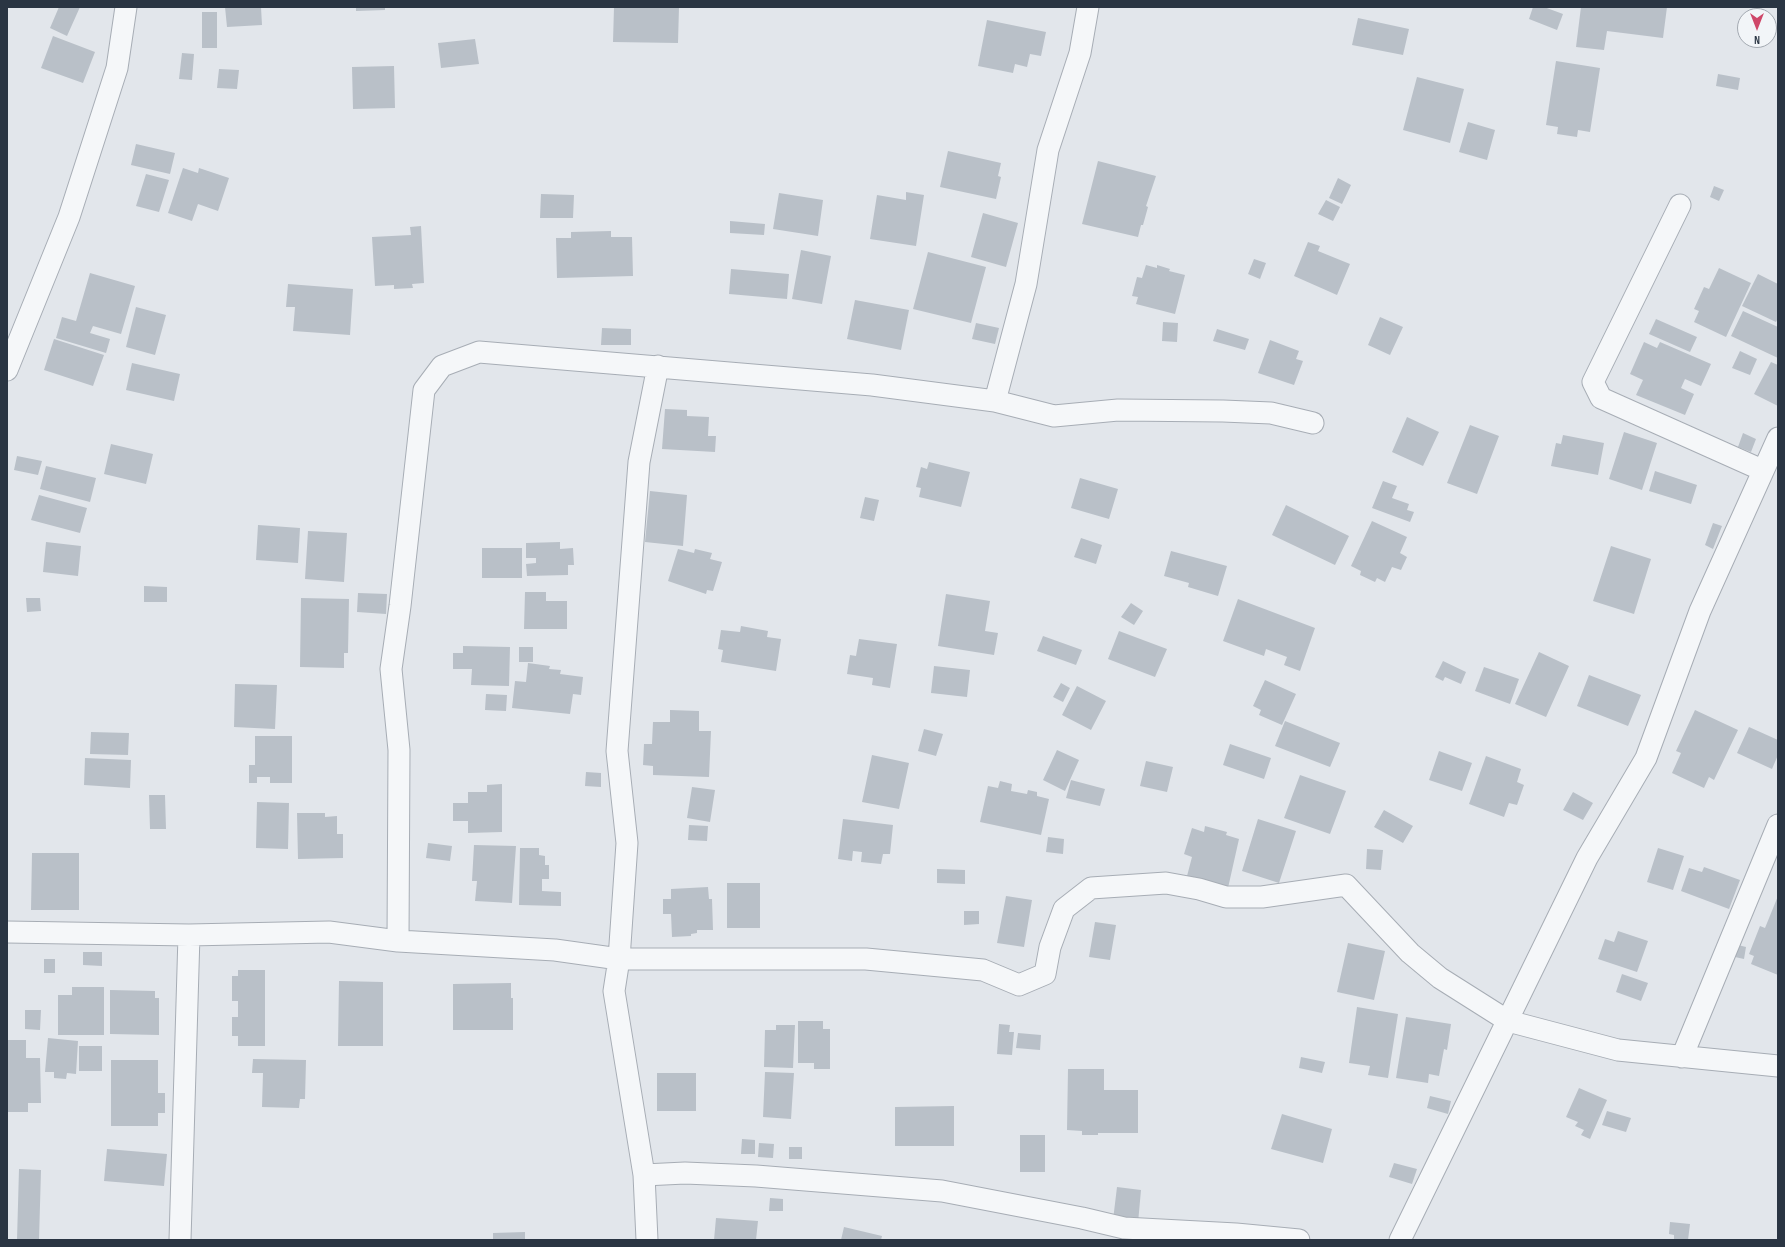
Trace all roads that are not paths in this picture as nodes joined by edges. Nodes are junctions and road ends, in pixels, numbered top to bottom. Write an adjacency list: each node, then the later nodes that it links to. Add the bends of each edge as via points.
1 (126, 7): 5 (street, via 117,68 69,217)
2 (1088, 7): 6 (street, via 1080,53 1048,150 1026,284)
3 (1680, 205): 9 (street, via 1593,382 1601,398)
4 (658, 366): 6 (street, via 872,385); 13 (street, via 479,352 442,366 424,390 391,669 399,750); 14 (street, via 639,462 617,750 627,843)
5 (7, 370)
6 (995, 401): 7 (street, via 1054,416 1118,410 1223,411 1272,413)
7 (1313, 423)
8 (1778, 438): 9 (street)
9 (1762, 470): 15 (street, via 1700,611 1646,758 1587,858)
10 (1778, 825): 16 (street)
11 (7, 932): 12 (street)
12 (188, 935): 13 (street, via 329,932); 19 (street)
13 (398, 941): 14 (street, via 556,950)
14 (619, 959): 15 (street, via 866,959 983,970 1019,985 1045,974 1050,947 1064,909 1091,888 1166,883 1226,897 1262,896 1346,885 1410,954 1440,978); 18 (street, via 614,991)
15 (1508, 1021): 16 (street, via 1618,1050); 22 (street)
16 (1682, 1057): 17 (street)
17 (1778, 1066)
18 (644, 1175): 20 (street); 21 (street, via 684,1173 756,1176 942,1191 1124,1228)
19 (180, 1240)
20 (647, 1240)
21 (1299, 1240)
22 (1400, 1240)

